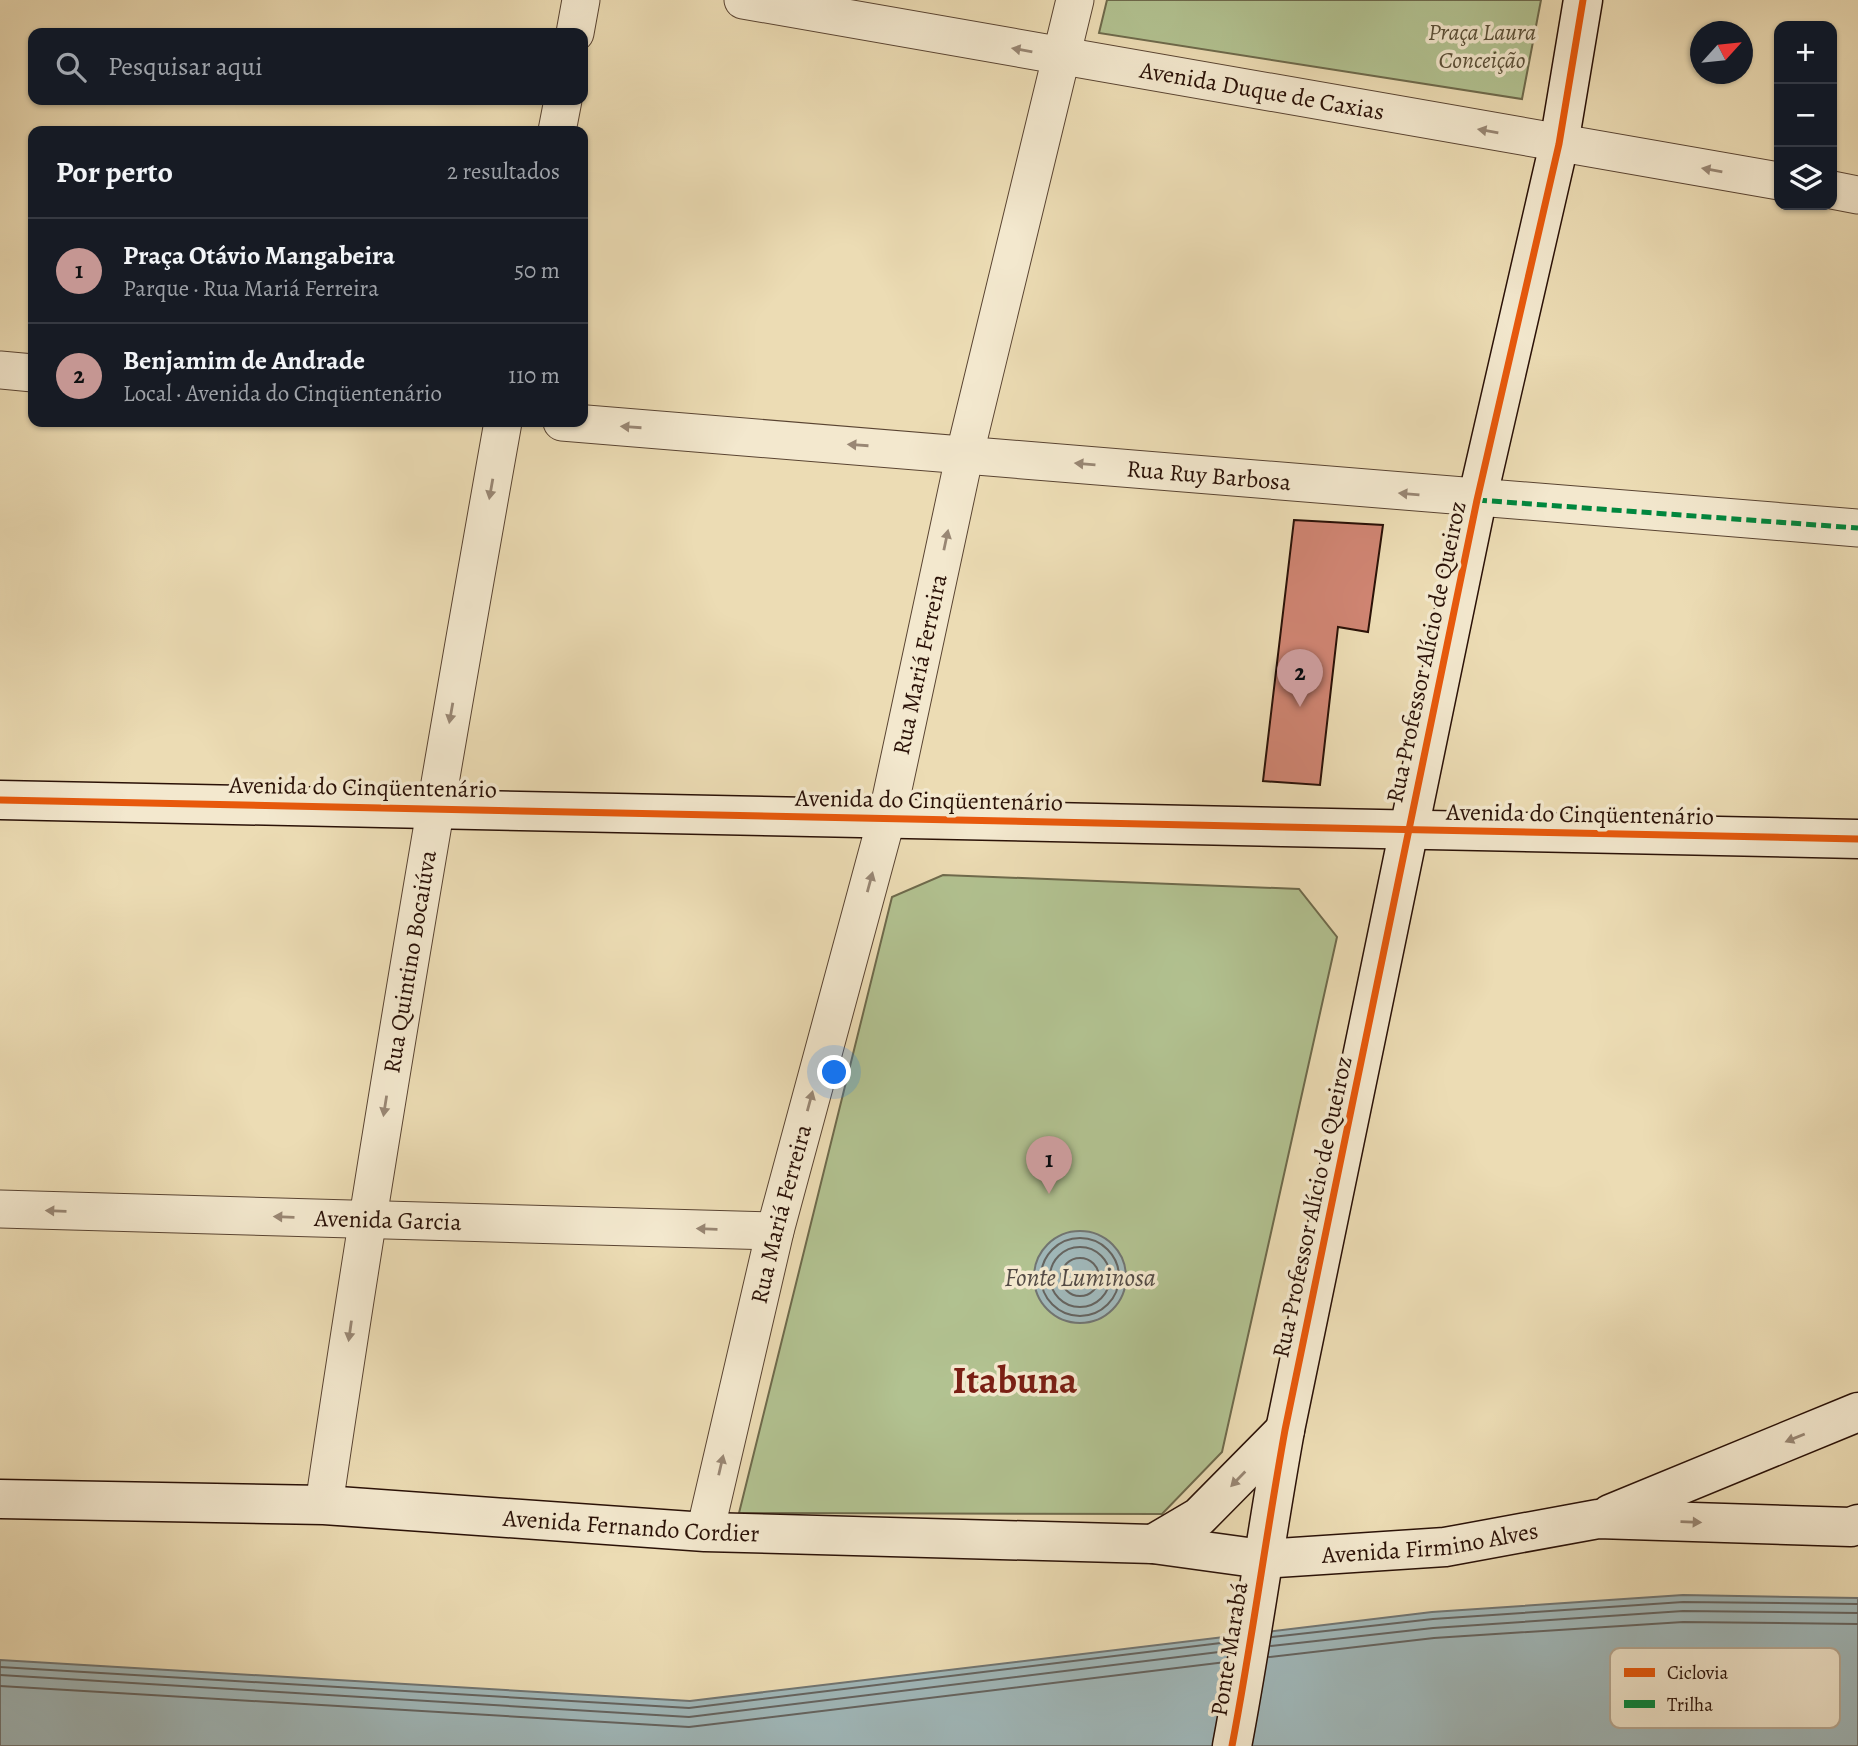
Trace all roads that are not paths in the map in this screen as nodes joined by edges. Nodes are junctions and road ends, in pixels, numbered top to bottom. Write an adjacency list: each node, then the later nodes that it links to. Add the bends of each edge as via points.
1 (581, 0): 5 (street)
2 (743, 0): 6 (street, Avenida Duque de Caxias, one-way to 2)
3 (1075, 0): 6 (street, Rua Mariá Ferreira)
4 (1583, 0): 9 (street, Rua Professor Alício de Queiroz)
5 (576, 28)
6 (1061, 57): 9 (street, Avenida Duque de Caxias, one-way to 6); 17 (street, Rua Mariá Ferreira)
7 (562, 105): 8 (street)
8 (558, 126)
9 (1559, 144): 10 (street, Avenida Duque de Caxias, one-way to 9); 18 (street, Rua Professor Alício de Queiroz)
10 (1774, 180)
11 (1837, 191): 12 (street)
12 (1858, 195)
13 (0, 370): 14 (street)
14 (28, 373)
15 (588, 424): 17 (street, Rua Ruy Barbosa, one-way to 15)
16 (502, 427): 21 (street, Rua Quintino Bocaiúva, one-way to 21)
17 (965, 453): 18 (street, Rua Ruy Barbosa, one-way to 17); 22 (street, Rua Mariá Ferreira, one-way to 17)
18 (1477, 500): 19 (street, Rua Ruy Barbosa); 23 (street, Rua Professor Alício de Queiroz)
19 (1858, 528)
20 (0, 800): 21 (street, Avenida do Cinqüentenário)
21 (434, 808): 22 (street, Avenida do Cinqüentenário); 26 (street, Rua Quintino Bocaiúva, one-way to 26)
22 (887, 817): 23 (street, Avenida do Cinqüentenário); 27 (street, Rua Mariá Ferreira, one-way to 22)
23 (1409, 830): 24 (street, Avenida do Cinqüentenário); 29 (street, Rua Professor Alício de Queiroz)
24 (1858, 839)
25 (0, 1209): 26 (street, Avenida Garcia, one-way to 25)
26 (366, 1219): 27 (street, Avenida Garcia, one-way to 26); 31 (street, Rua Quintino Bocaiúva, one-way to 31)
27 (775, 1231): 34 (street, Rua Mariá Ferreira, one-way to 27)
28 (1858, 1412): 32 (street, Avenida Firmino Alves, one-way to 32)
29 (1285, 1430): 35 (street, one-way to 35, via 1199,1517); 36 (street, Rua Professor Alício de Queiroz)
30 (0, 1499): 31 (street, Avenida Fernando Cordier)
31 (324, 1505): 34 (street, Avenida Fernando Cordier)
32 (1598, 1519): 33 (street, Avenida Firmino Alves, one-way to 33); 36 (street, Avenida Firmino Alves, via 1445,1547)
33 (1858, 1524)
34 (705, 1532): 35 (street, Avenida Fernando Cordier)
35 (1153, 1544): 36 (street, Avenida Fernando Cordier)
36 (1262, 1559): 37 (street, Ponte Marabá, via 1255,1630)
37 (1232, 1746)

